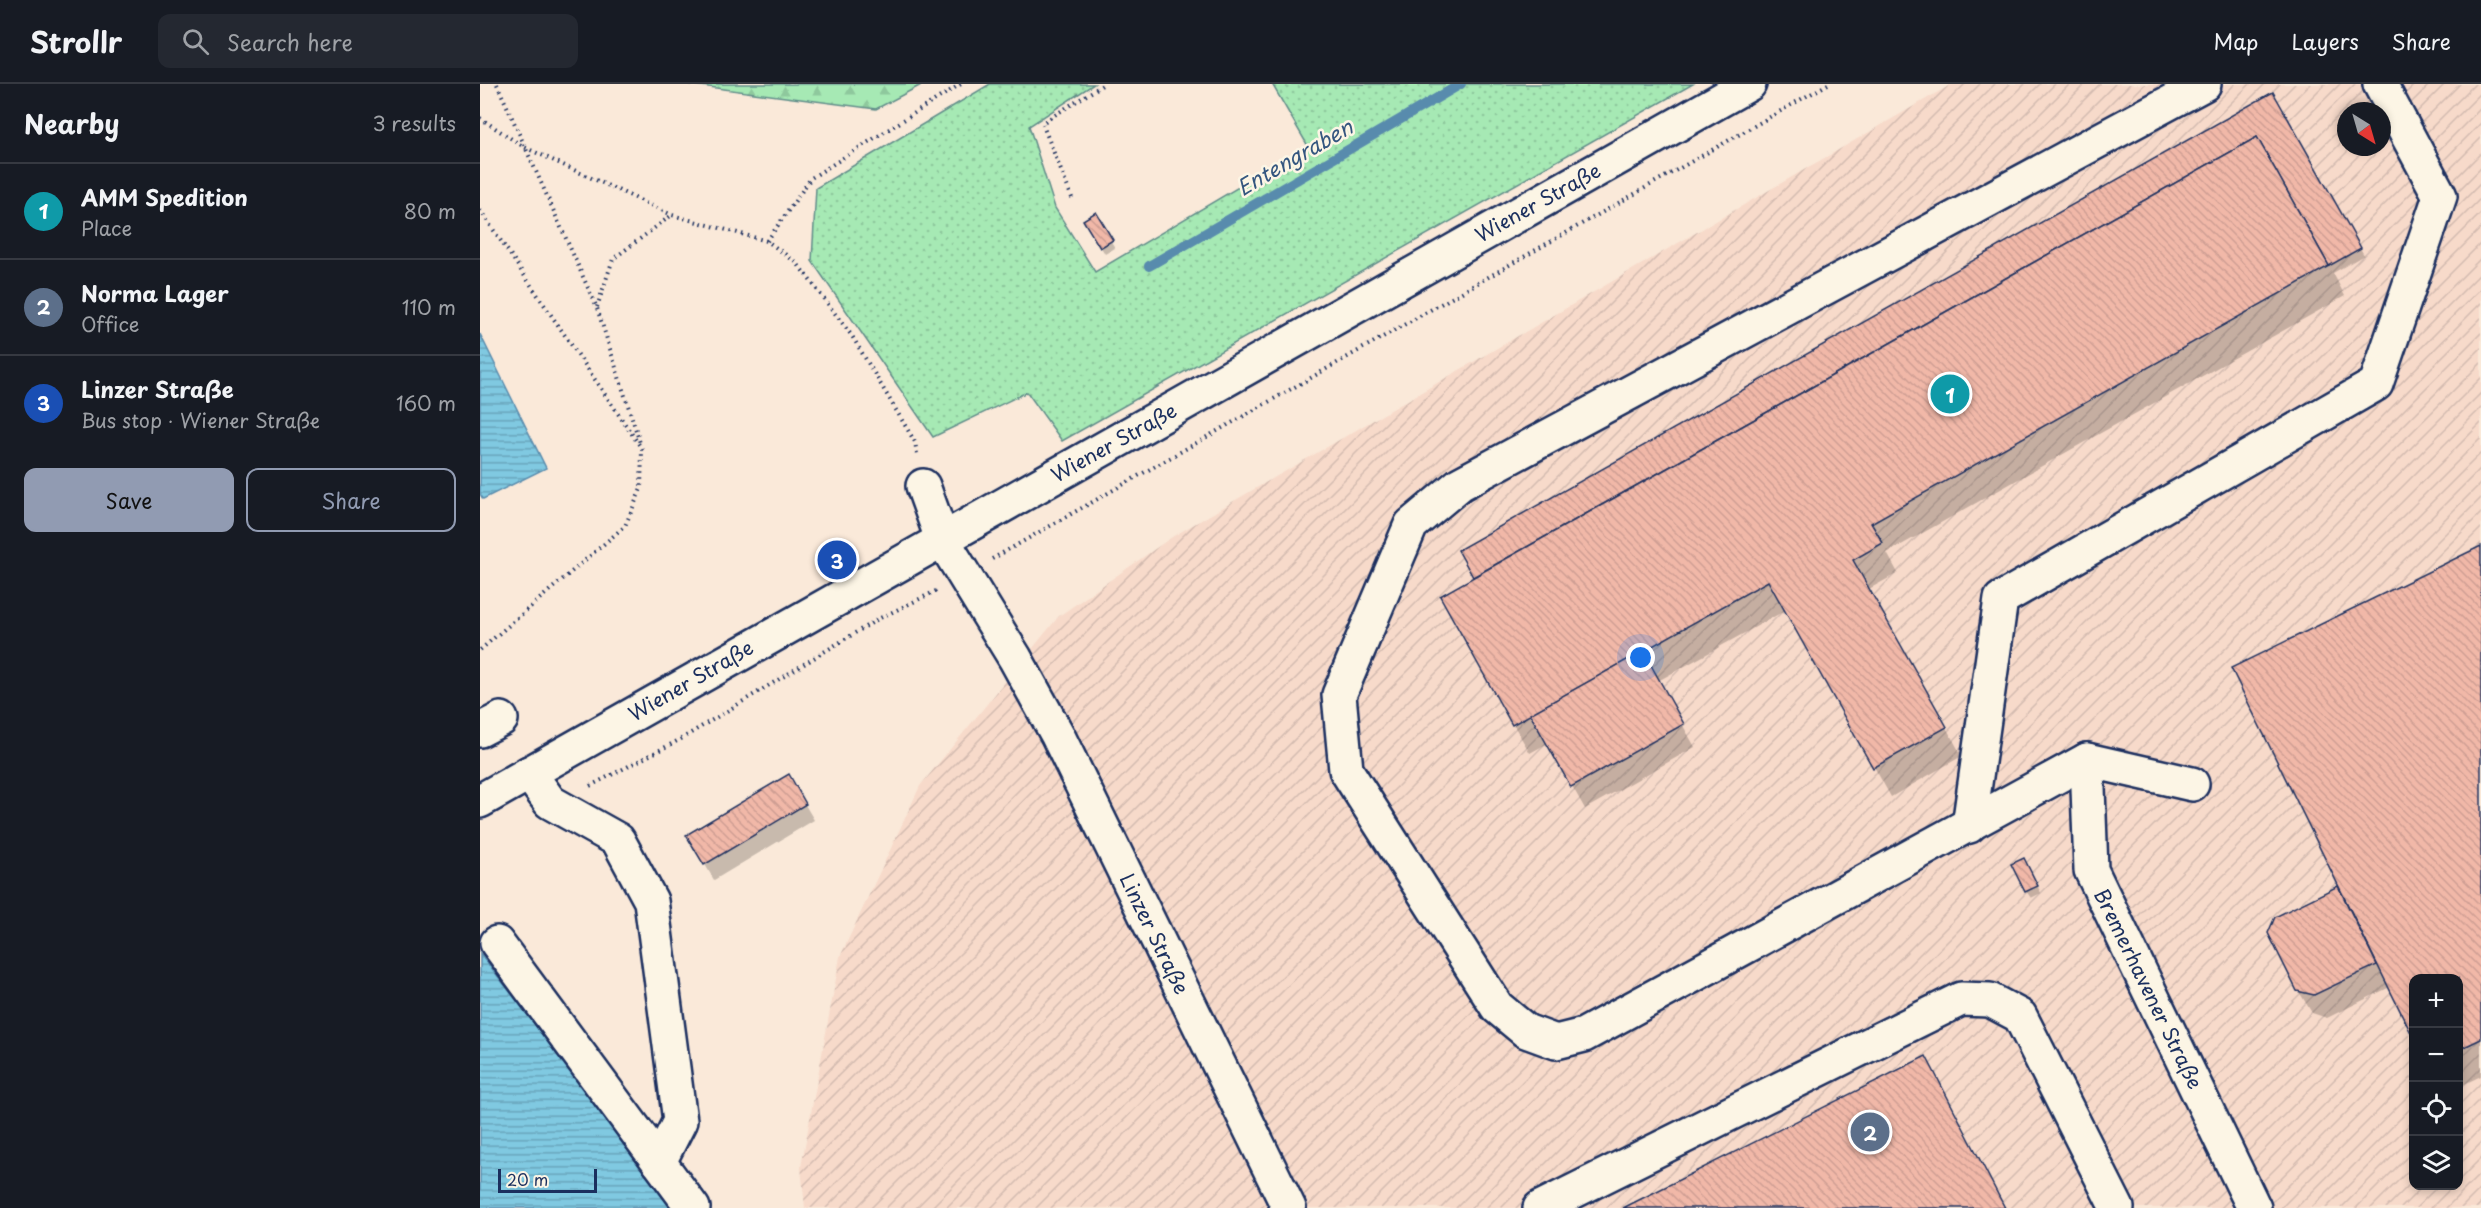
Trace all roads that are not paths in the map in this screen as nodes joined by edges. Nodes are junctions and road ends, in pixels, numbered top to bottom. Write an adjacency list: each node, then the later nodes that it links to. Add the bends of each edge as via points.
1 (1749, 84): 5 (main road, Wiener Straße)
2 (2204, 84): 10 (main road, via 1460,484 1412,525 1339,695 1346,770 1497,1007 1526,1031 1556,1042 1584,1035)
3 (2380, 84): 10 (main road, via 2440,196 2376,384 2001,599)
4 (923, 486): 5 (main road, Linzer Straße)
5 (942, 539): 7 (main road, Wiener Straße); 14 (main road, Linzer Straße, via 1056,734)
6 (2087, 760): 8 (main road); 10 (main road); 17 (main road, Bremerhavener Straße, via 2091,870)
7 (529, 773): 9 (main road, Wiener Straße); 12 (main road, via 550,802 618,840 651,901 680,1120)
8 (2192, 784)
9 (480, 801)
10 (1969, 826)
11 (497, 944): 12 (main road)
12 (659, 1162): 13 (main road)
13 (693, 1208)
14 (1288, 1208)
15 (1540, 1208): 16 (main road, via 1961,999 1990,1000 2020,1016)
16 (2117, 1208)
17 (2254, 1208)

